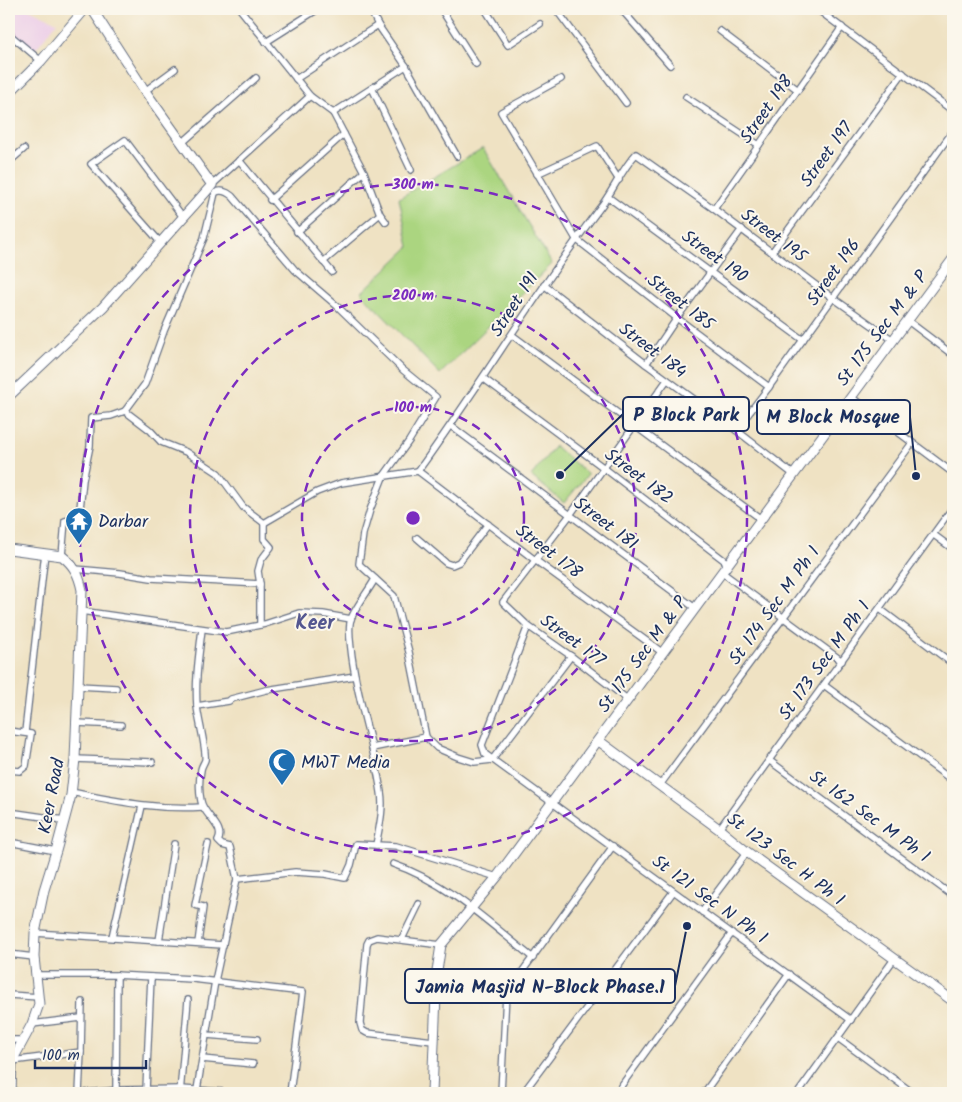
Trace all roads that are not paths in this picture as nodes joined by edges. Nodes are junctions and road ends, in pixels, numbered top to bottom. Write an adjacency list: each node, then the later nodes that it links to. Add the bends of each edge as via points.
1 (85, 9): 17 (street)
2 (92, 9): 28 (street)
3 (240, 9): 16 (street)
4 (318, 9): 16 (street)
5 (370, 9): 12 (street)
6 (441, 9): 18 (street)
7 (485, 9): 11 (street, via 508,45)
8 (561, 9): 32 (street, via 558,12)
9 (621, 9): 19 (street)
10 (817, 9): 13 (street)
11 (540, 24)
12 (378, 25): 20 (street); 24 (street)
13 (842, 27): 22 (street); 27 (street, Street 198)
14 (720, 31): 27 (street)
15 (9, 34): 17 (street)
16 (266, 42): 24 (street)
17 (41, 61): 29 (street)
18 (476, 64)
19 (670, 65)
20 (406, 66): 26 (street); 41 (street)
21 (175, 69): 28 (street)
22 (903, 72): 33 (street); 59 (street, Street 197)
23 (256, 78): 37 (street)
24 (296, 79): 30 (street)
25 (561, 80): 46 (street, via 501,112)
26 (372, 88): 34 (street); 44 (street)
27 (798, 90): 38 (street, Street 198)
28 (145, 91): 37 (street)
29 (9, 93)
30 (310, 96): 34 (street); 42 (street)
31 (686, 96): 38 (street)
32 (626, 103)
33 (953, 111)
34 (333, 113): 36 (street)
35 (953, 131): 65 (street, Street 196)
36 (344, 134): 45 (street); 50 (street)
37 (182, 143): 48 (street)
38 (759, 145): 51 (street, Street 198)
39 (24, 149): 43 (street)
40 (636, 154): 47 (street, Street 191); 51 (street, Street 195)
41 (457, 156)
42 (239, 160): 48 (street); 50 (street)
43 (9, 162)
44 (411, 170)
45 (364, 172): 52 (street); 56 (street)
46 (538, 174): 47 (street, via 597,146); 57 (street)
47 (619, 180): 49 (street, Street 191)
48 (212, 185): 53 (street)
49 (608, 197): 57 (street, Street 191); 63 (street, Street 190)
50 (270, 200): 56 (street)
51 (714, 209): 55 (street, Street 195)
52 (380, 214): 54 (street); 61 (street)
53 (183, 217): 58 (street); 58 (street, via 125,140 91,164)
54 (386, 222)
55 (742, 230): 59 (street, Street 195); 63 (street)
56 (297, 232): 61 (street)
57 (576, 238): 64 (street, Street 191); 66 (street, Street 185)
58 (160, 242): 76 (street, via 103,308)
59 (772, 252): 65 (street, Street 195)
60 (953, 259): 67 (street, St 175 Sec M & P)
61 (323, 262): 62 (street)
62 (332, 272)
63 (711, 272): 66 (street); 69 (street, Street 190)
64 (544, 285): 68 (street, Street 191); 72 (street, Street 184)
65 (833, 298): 69 (street, Street 196); 70 (street, Street 195)
66 (677, 318): 72 (street); 75 (street, Street 185)
67 (908, 321): 70 (street, St 175 Sec M & P); 71 (street)
68 (512, 335): 73 (street, Street 191); 79 (street)
69 (803, 340): 75 (street, Street 196)
70 (893, 340): 77 (street, St 175 Sec M & P)
71 (953, 355)
72 (646, 364): 74 (street, Street 184)
73 (483, 378): 80 (street, Street 191); 83 (street, Street 182)
74 (667, 380): 79 (street); 81 (street, Street 184)
75 (769, 388): 81 (street, Street 196)
76 (10, 393)
77 (851, 396): 82 (street); 86 (street, St 175 Sec M & P)
78 (125, 411): 87 (street, via 145,384 204,238 215,193 226,192 295,270 436,397); 91 (street, via 161,442 186,452 218,473 243,507); 98 (street, via 91,418 79,518 65,521)
79 (635, 425): 83 (street); 90 (street)
80 (451, 426): 84 (street, Street 191); 89 (street, Street 181)
81 (736, 430): 86 (street, Street 184)
82 (912, 443): 85 (street); 108 (street, St 174 Sec M Ph 1)
83 (604, 468): 89 (street); 100 (street, Street 182)
84 (418, 471): 87 (street); 92 (street, Street 178)
85 (953, 472)
86 (793, 474): 90 (street, St 175 Sec M & P)
87 (383, 477): 91 (street, via 333,486); 103 (street, via 363,534 359,564)
88 (953, 507): 93 (street, St 173 Sec M Ph 1)
89 (570, 515): 99 (street); 105 (street, Street 181)
90 (761, 519): 100 (street, St 175 Sec M & P)
91 (264, 523): 104 (street, via 264,539 271,546 261,560 258,571)
92 (488, 524): 94 (street, via 459,562 452,565); 99 (street, Street 178)
93 (934, 535): 96 (street); 106 (street, St 173 Sec M Ph 1)
94 (417, 538)
95 (9, 549): 97 (street)
96 (953, 549)
97 (45, 553): 98 (street); 126 (street)
98 (62, 556): 101 (street, Keer Road)
99 (535, 560): 111 (street, Street 177, via 503,602); 113 (street, Street 178)
100 (729, 564): 102 (street, St 175 Sec M & P)
101 (75, 570): 104 (street); 107 (street, Keer Road, via 82,590)
102 (723, 573): 105 (street, St 175 Sec M & P); 108 (street)
103 (375, 579): 109 (street); 127 (street, via 394,596)
104 (260, 584): 110 (street)
105 (695, 608): 113 (street, St 175 Sec M & P)
106 (880, 609): 115 (street, St 173 Sec M Ph 1); 116 (street)
107 (81, 611): 112 (street); 119 (street, Keer Road)
108 (784, 617): 115 (street); 136 (street, St 174 Sec M Ph 1)
109 (351, 619): 110 (street, via 299,613); 117 (street)
110 (260, 625): 112 (street, via 226,632)
111 (528, 626): 114 (street, Street 177); 131 (street, via 482,745)
112 (202, 629): 122 (street, via 196,677)
113 (663, 653): 121 (street, St 175 Sec M & P)
114 (571, 656): 121 (street, Street 177); 131 (street)
115 (842, 661): 118 (street, St 173 Sec M Ph 1)
116 (953, 664)
117 (355, 676): 122 (street, via 266,690); 129 (street)
118 (824, 685): 132 (street, St 173 Sec M Ph 1); 135 (street)
119 (78, 686): 120 (street); 123 (street, Keer Road)
120 (116, 688)
121 (627, 699): 128 (street, St 175 Sec M & P)
122 (197, 706): 140 (street, via 205,759 199,784)
123 (76, 724): 124 (street); 130 (street, Keer Road)
124 (121, 725)
125 (9, 731): 126 (street)
126 (25, 732): 134 (street, via 31,734 26,766 20,771)
127 (426, 737): 129 (street); 131 (street, via 437,748 458,757 474,762)
128 (599, 741): 136 (street, St 123 Sec H Ph 1); 138 (street, St 175 Sec M & P)
129 (372, 748): 147 (street, via 382,794)
130 (75, 759): 133 (street); 137 (street, Keer Road)
131 (492, 760): 138 (street, St 121 Sec N Ph 1)
132 (770, 761): 143 (street, St 173 Sec M Ph 1); 155 (street, St 162 Sec M Ph 1)
133 (152, 762)
134 (9, 770)
135 (953, 781)
136 (660, 785): 143 (street, St 123 Sec H Ph 1)
137 (71, 792): 139 (street); 142 (street, Keer Road)
138 (551, 803): 148 (street, St 121 Sec N Ph 1); 152 (street, St 175 Sec M & P)
139 (142, 806): 140 (street); 161 (street)
140 (202, 806): 153 (street, via 220,830 218,841 230,847)
141 (9, 812): 142 (street)
142 (64, 820): 149 (street, Keer Road)
143 (719, 829): 150 (street, St 123 Sec H Ph 1)
144 (9, 842): 149 (street)
145 (174, 844): 162 (street)
146 (208, 844): 164 (street, via 195,905 203,907)
147 (376, 845): 152 (street, via 396,846); 153 (street, via 356,844 345,878 295,872)
148 (613, 846): 154 (street, St 121 Sec N Ph 1); 169 (street)
149 (56, 851): 159 (street, Keer Road)
150 (747, 852): 158 (street); 170 (street, St 123 Sec H Ph 1)
151 (393, 864): 157 (street, via 430,880)
152 (497, 878): 157 (street, St 175 Sec M & P)
153 (237, 879): 165 (street)
154 (673, 892): 158 (street, St 121 Sec N Ph 1); 204 (street)
155 (953, 896)
156 (419, 904): 163 (street)
157 (472, 908): 166 (street, St 175 Sec M & P); 169 (street)
158 (702, 912): 160 (street, St 121 Sec N Ph 1)
159 (35, 933): 161 (street); 168 (street, Keer Road)
160 (732, 933): 171 (street, St 121 Sec N Ph 1); 205 (street)
161 (112, 937): 162 (street)
162 (159, 940): 164 (street)
163 (402, 940): 166 (street); 189 (street, via 377,937 367,944 361,1028 367,1033)
164 (198, 943): 165 (street)
165 (223, 945): 175 (street)
166 (441, 945): 189 (street)
167 (9, 954): 168 (street)
168 (34, 957): 172 (street, Keer Road)
169 (533, 958): 203 (street, via 506,994)
170 (894, 959): 180 (street, St 123 Sec H Ph 1); 182 (street)
171 (789, 974): 182 (street, St 121 Sec N Ph 1); 206 (street)
172 (36, 975): 173 (street); 177 (street, Keer Road)
173 (117, 975): 174 (street); 196 (street)
174 (151, 977): 175 (street); 194 (street)
175 (215, 981): 184 (street); 201 (street, via 303,992)
176 (9, 995): 177 (street)
177 (39, 997): 183 (street, Keer Road)
178 (188, 1000): 197 (street)
179 (82, 1002): 181 (street)
180 (953, 1002)
181 (82, 1018): 183 (street); 190 (street)
182 (851, 1020): 186 (street)
183 (32, 1024): 188 (street, Keer Road)
184 (206, 1036): 185 (street); 191 (street)
185 (257, 1038)
186 (838, 1038): 207 (street); 208 (street)
187 (9, 1040): 188 (street)
188 (22, 1040): 192 (street, Keer Road)
189 (433, 1041): 202 (street)
190 (81, 1052): 192 (street); 199 (street)
191 (202, 1059): 193 (street); 195 (street)
192 (11, 1063): 198 (street, Keer Road)
193 (253, 1064)
194 (146, 1090): 196 (street); 197 (street)
195 (197, 1090): 197 (street); 200 (street)
196 (116, 1091): 199 (street)
197 (180, 1091)
198 (10, 1093)
199 (81, 1093)
200 (238, 1093)
201 (290, 1093)
202 (432, 1093)
203 (501, 1093)
204 (523, 1093)
205 (616, 1093)
206 (704, 1093)
207 (798, 1093)
208 (913, 1093)

